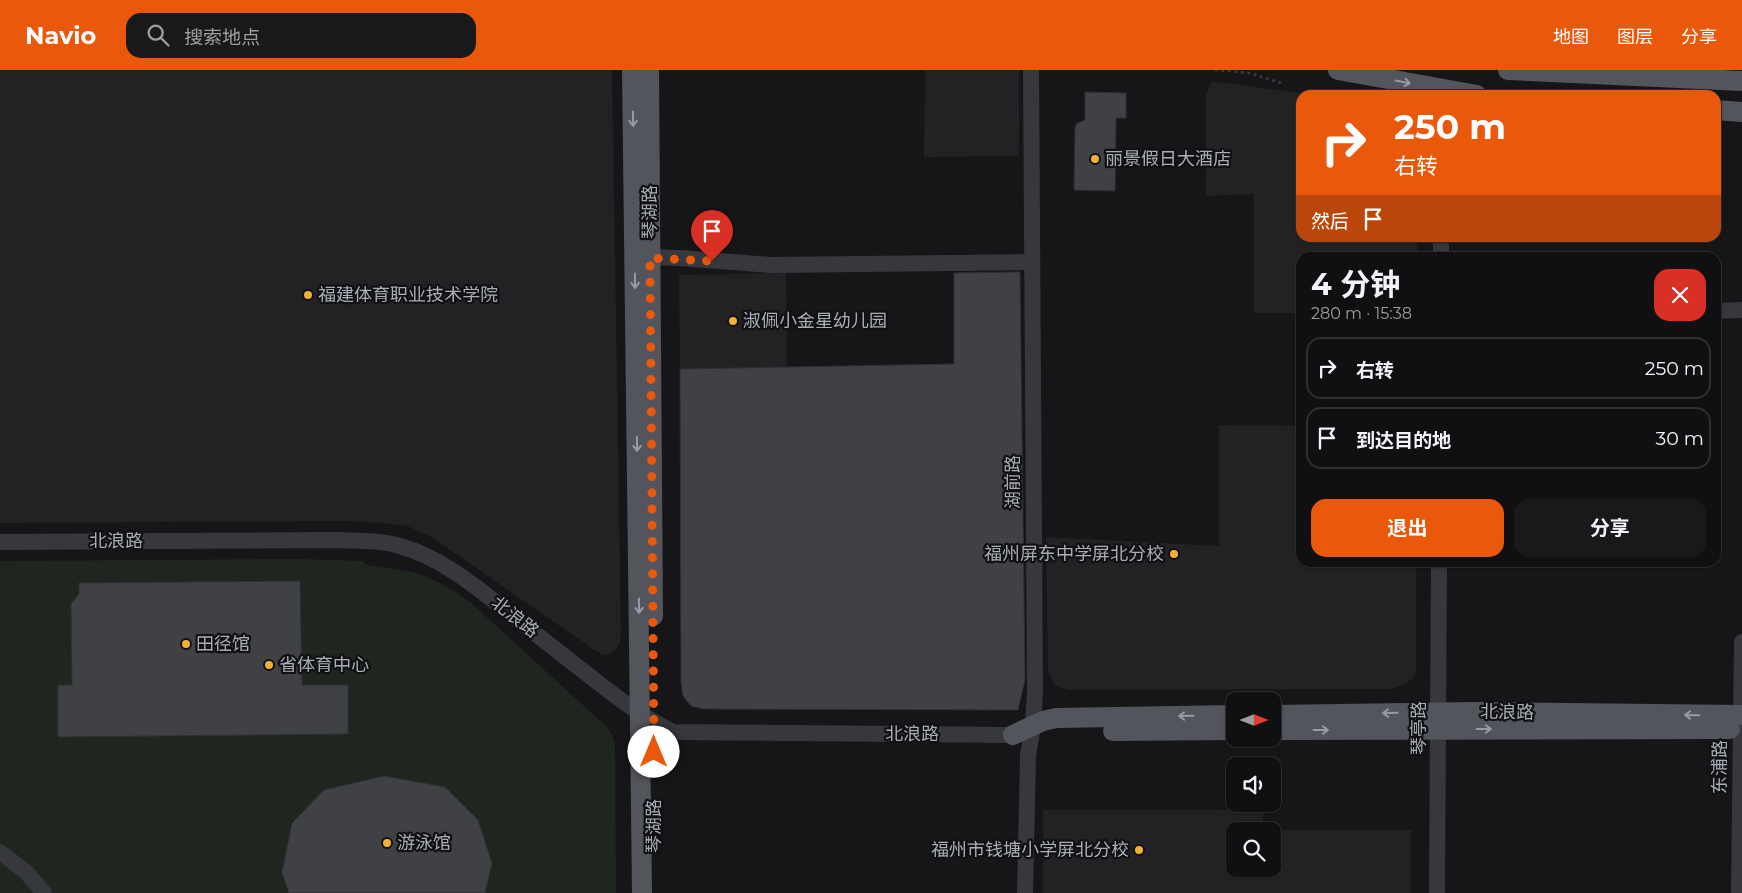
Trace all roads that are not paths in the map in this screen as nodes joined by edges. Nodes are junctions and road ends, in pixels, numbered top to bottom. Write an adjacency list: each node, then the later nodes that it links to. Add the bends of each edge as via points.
1 (632, 70): 19 (main road, one-way to 19)
2 (649, 70): 10 (main road, 琴湖路)
3 (1031, 70): 11 (street, 湖前路)
4 (1338, 70): 7 (main road, one-way to 7)
5 (1508, 70): 6 (main road)
6 (1742, 81)
7 (1433, 90)
8 (1721, 110): 9 (main road)
9 (1742, 112)
10 (650, 258): 11 (street, via 771,265); 19 (main road, 琴湖路)
11 (1032, 262): 24 (street, 湖前路, via 1035,682)
12 (1742, 310): 13 (street)
13 (1721, 311)
14 (0, 542): 19 (street, 北浪路, via 336,540 375,541 400,546 431,559 480,590)
15 (1438, 567): 20 (street, 琴亭路)
16 (1742, 642): 21 (street, 东浦路)
17 (1226, 715): 24 (main road, 北浪路, one-way to 24, via 1056,718)
18 (1281, 715): 20 (main road, 北浪路, one-way to 18)
19 (647, 718): 24 (street, 北浪路, via 673,732); 27 (main road); 28 (main road, 琴湖路)
20 (1439, 720): 21 (main road, 北浪路); 22 (main road, 北浪路, one-way to 20); 30 (street, 琴亭路)
21 (1741, 722): 31 (street, 东浦路)
22 (1281, 729)
23 (1226, 730): 24 (main road, 北浪路)
24 (1026, 731): 29 (street, 湖前路)
25 (0, 852): 26 (street, via 26,872)
26 (44, 893)
27 (642, 893)
28 (655, 893)
29 (1025, 893)
30 (1437, 893)
31 (1739, 893)

